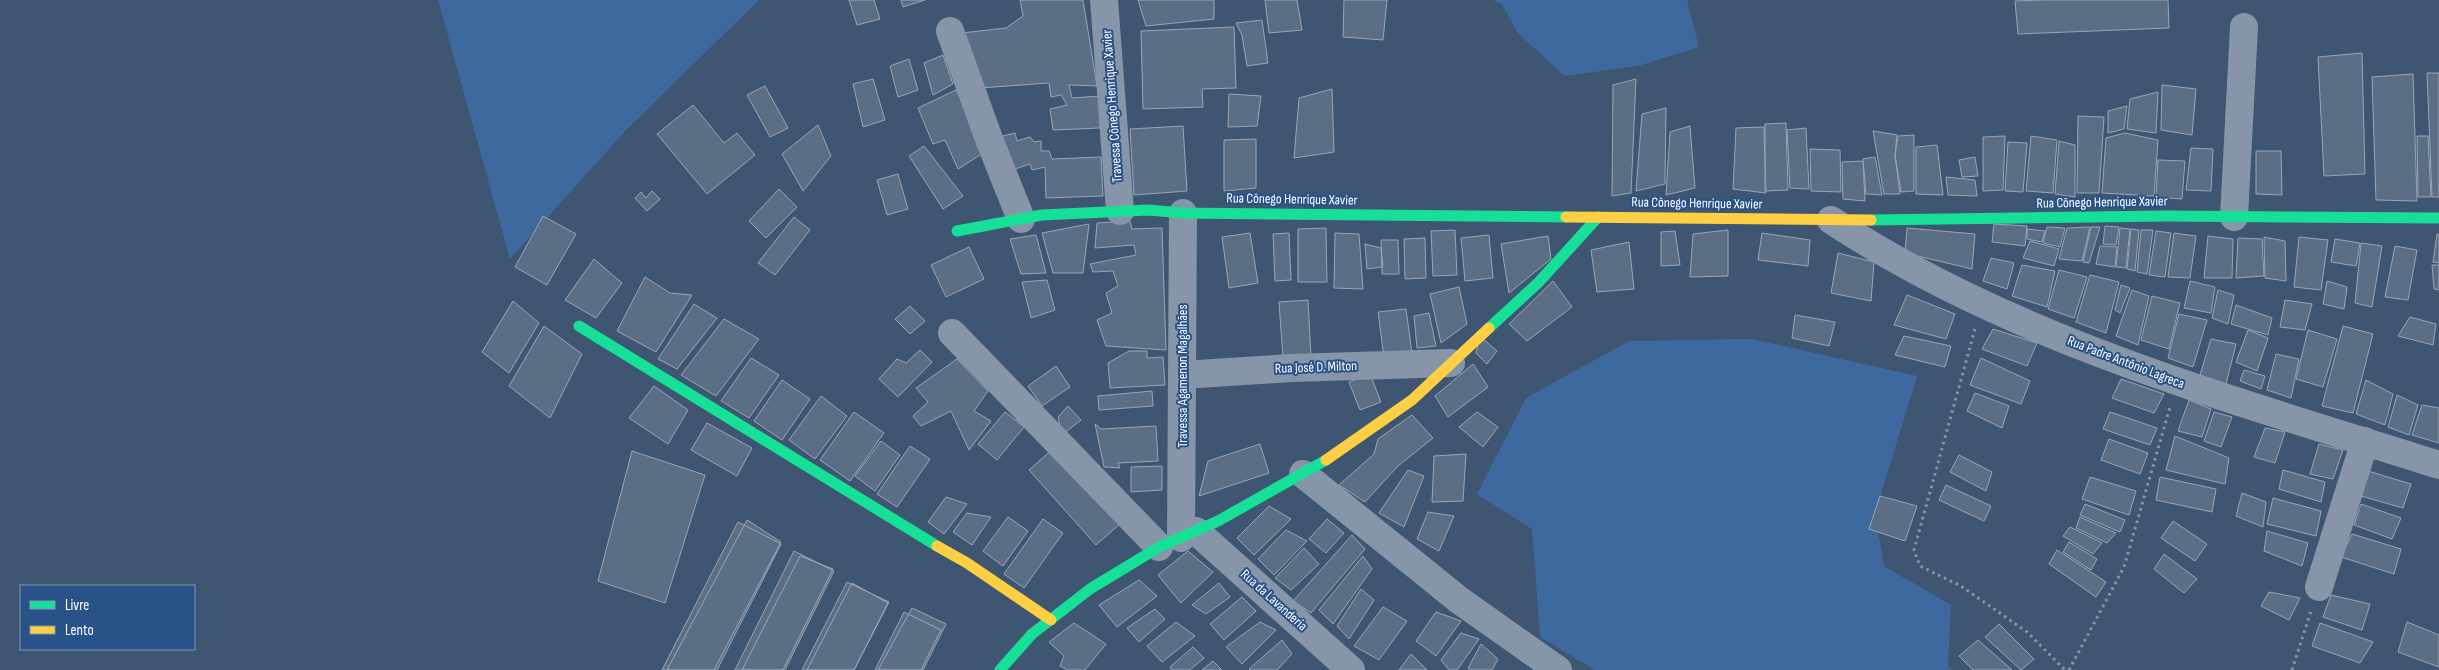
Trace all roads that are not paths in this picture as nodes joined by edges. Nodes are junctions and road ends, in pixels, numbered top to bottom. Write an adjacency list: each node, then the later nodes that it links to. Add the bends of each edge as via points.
1 (1104, 0): 4 (street, Travessa Cônego Henrique Xavier)
2 (2244, 27): 7 (street)
3 (950, 31): 9 (street)
4 (1120, 211): 5 (street, Rua Cônego Henrique Xavier); 9 (street, Rua Cônego Henrique Xavier)
5 (1183, 213): 6 (street, Rua Cônego Henrique Xavier); 15 (street, Travessa Agamenon Magalhães)
6 (1598, 217): 10 (street, Rua Cônego Henrique Xavier); 14 (street, via 1538,282)
7 (2234, 217): 8 (street, Rua Cônego Henrique Xavier); 10 (street, Rua Cônego Henrique Xavier)
8 (2439, 218)
9 (1021, 219): 11 (street, Rua Cônego Henrique Xavier)
10 (1831, 220): 16 (street, Rua Padre Antônio Lagreca, via 1880,253 1982,304 2104,356)
11 (957, 231)
12 (579, 326): 21 (street, via 967,563)
13 (952, 333): 19 (street, Rua da Lavanderia)
14 (1451, 363): 15 (street, Rua José D. Milton); 18 (street, via 1412,400 1349,446)
15 (1182, 375): 19 (street, Travessa Agamenon Magalhães)
16 (2365, 442): 17 (street, Rua Padre Antônio Lagreca); 20 (street)
17 (2439, 465)
18 (1303, 474): 19 (street); 24 (street, via 1459,600)
19 (1179, 539): 21 (street, via 1090,590); 23 (street, Rua da Lavanderia)
20 (2319, 587)
21 (1051, 620): 22 (street, via 1032,634)
22 (1000, 670)
23 (1351, 670)
24 (1558, 670)

